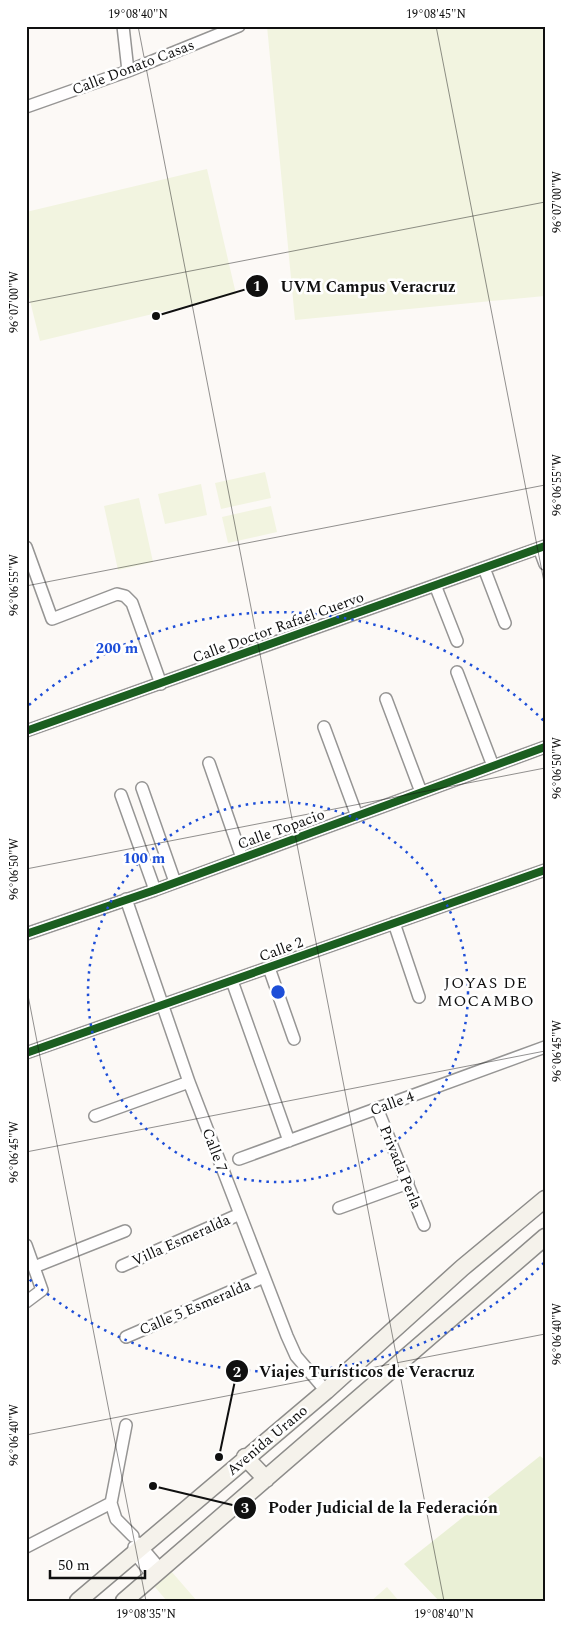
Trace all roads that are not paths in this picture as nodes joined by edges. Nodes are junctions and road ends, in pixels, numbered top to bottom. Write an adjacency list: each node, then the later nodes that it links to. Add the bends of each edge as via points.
1 (123, 26): 3 (street)
2 (239, 26): 3 (street, Calle Donato Casas)
3 (128, 71): 4 (street, Calle Donato Casas)
4 (26, 107)
5 (26, 547): 13 (street, via 52,619 117,594 132,603)
6 (542, 547): 7 (street); 8 (street, Calle Doctor Rafaél Cuervo)
7 (545, 564)
8 (484, 568): 9 (street, Calle Doctor Rafaél Cuervo); 10 (street)
9 (435, 585): 11 (street); 13 (street, Calle Doctor Rafaél Cuervo)
10 (505, 623)
11 (457, 641)
12 (457, 672): 19 (street)
13 (160, 684): 16 (street, Calle Doctor Rafaél Cuervo)
14 (386, 699): 21 (street)
15 (324, 727): 23 (street)
16 (26, 731)
17 (545, 748): 19 (street, Calle Topacio)
18 (209, 763): 24 (street)
19 (493, 766): 21 (street, Calle Topacio)
20 (142, 788): 26 (street)
21 (421, 792): 23 (street, Calle Topacio)
22 (121, 795): 27 (street)
23 (357, 816): 24 (street, Calle Topacio)
24 (242, 858): 26 (street, Calle Topacio)
25 (545, 870): 29 (street, Calle 2)
26 (175, 882): 27 (street, Calle Topacio)
27 (155, 890): 28 (street, Calle Topacio)
28 (126, 899): 30 (street, Calle Topacio); 34 (street, Calle 7)
29 (394, 923): 31 (street, Calle 2); 33 (street)
30 (26, 934)
31 (269, 968): 32 (street, Calle 2); 35 (street)
32 (232, 981): 34 (street, Calle 2); 41 (street)
33 (419, 997)
34 (163, 1004): 37 (street, Calle 2); 38 (street, Calle 7)
35 (294, 1039)
36 (545, 1047): 39 (street, Calle 4)
37 (26, 1053)
38 (189, 1082): 40 (street); 46 (street, Calle 7)
39 (377, 1108): 41 (street, Calle 4); 43 (street, Privada Perla)
40 (94, 1116)
41 (289, 1140): 42 (street, Calle 4)
42 (239, 1159)
43 (408, 1183): 45 (street); 47 (street, Privada Perla)
44 (545, 1199): 56 (main road, Avenida Urano, via 462,1268)
45 (340, 1208)
46 (240, 1214): 51 (street, Villa Esmeralda); 53 (street, Calle 7)
47 (424, 1225)
48 (125, 1232): 52 (street)
49 (545, 1237): 59 (main road, Avenida Urano)
50 (26, 1245): 52 (street)
51 (122, 1266)
52 (34, 1267): 54 (street, via 42,1290)
53 (264, 1278): 55 (street, Calle 5 Esmeralda); 56 (street, Calle 7, via 296,1356)
54 (26, 1302)
55 (126, 1337)
56 (326, 1391): 58 (main road, Avenida Urano)
57 (126, 1425): 60 (street)
58 (245, 1457): 59 (main road); 61 (main road, Avenida Urano)
59 (266, 1479): 63 (main road, Avenida Urano)
60 (111, 1504): 61 (street, via 116,1519); 62 (street)
61 (136, 1545): 63 (street); 64 (main road, Avenida Urano)
62 (26, 1547)
63 (157, 1573): 65 (main road, Avenida Urano)
64 (78, 1601)
65 (124, 1601)

